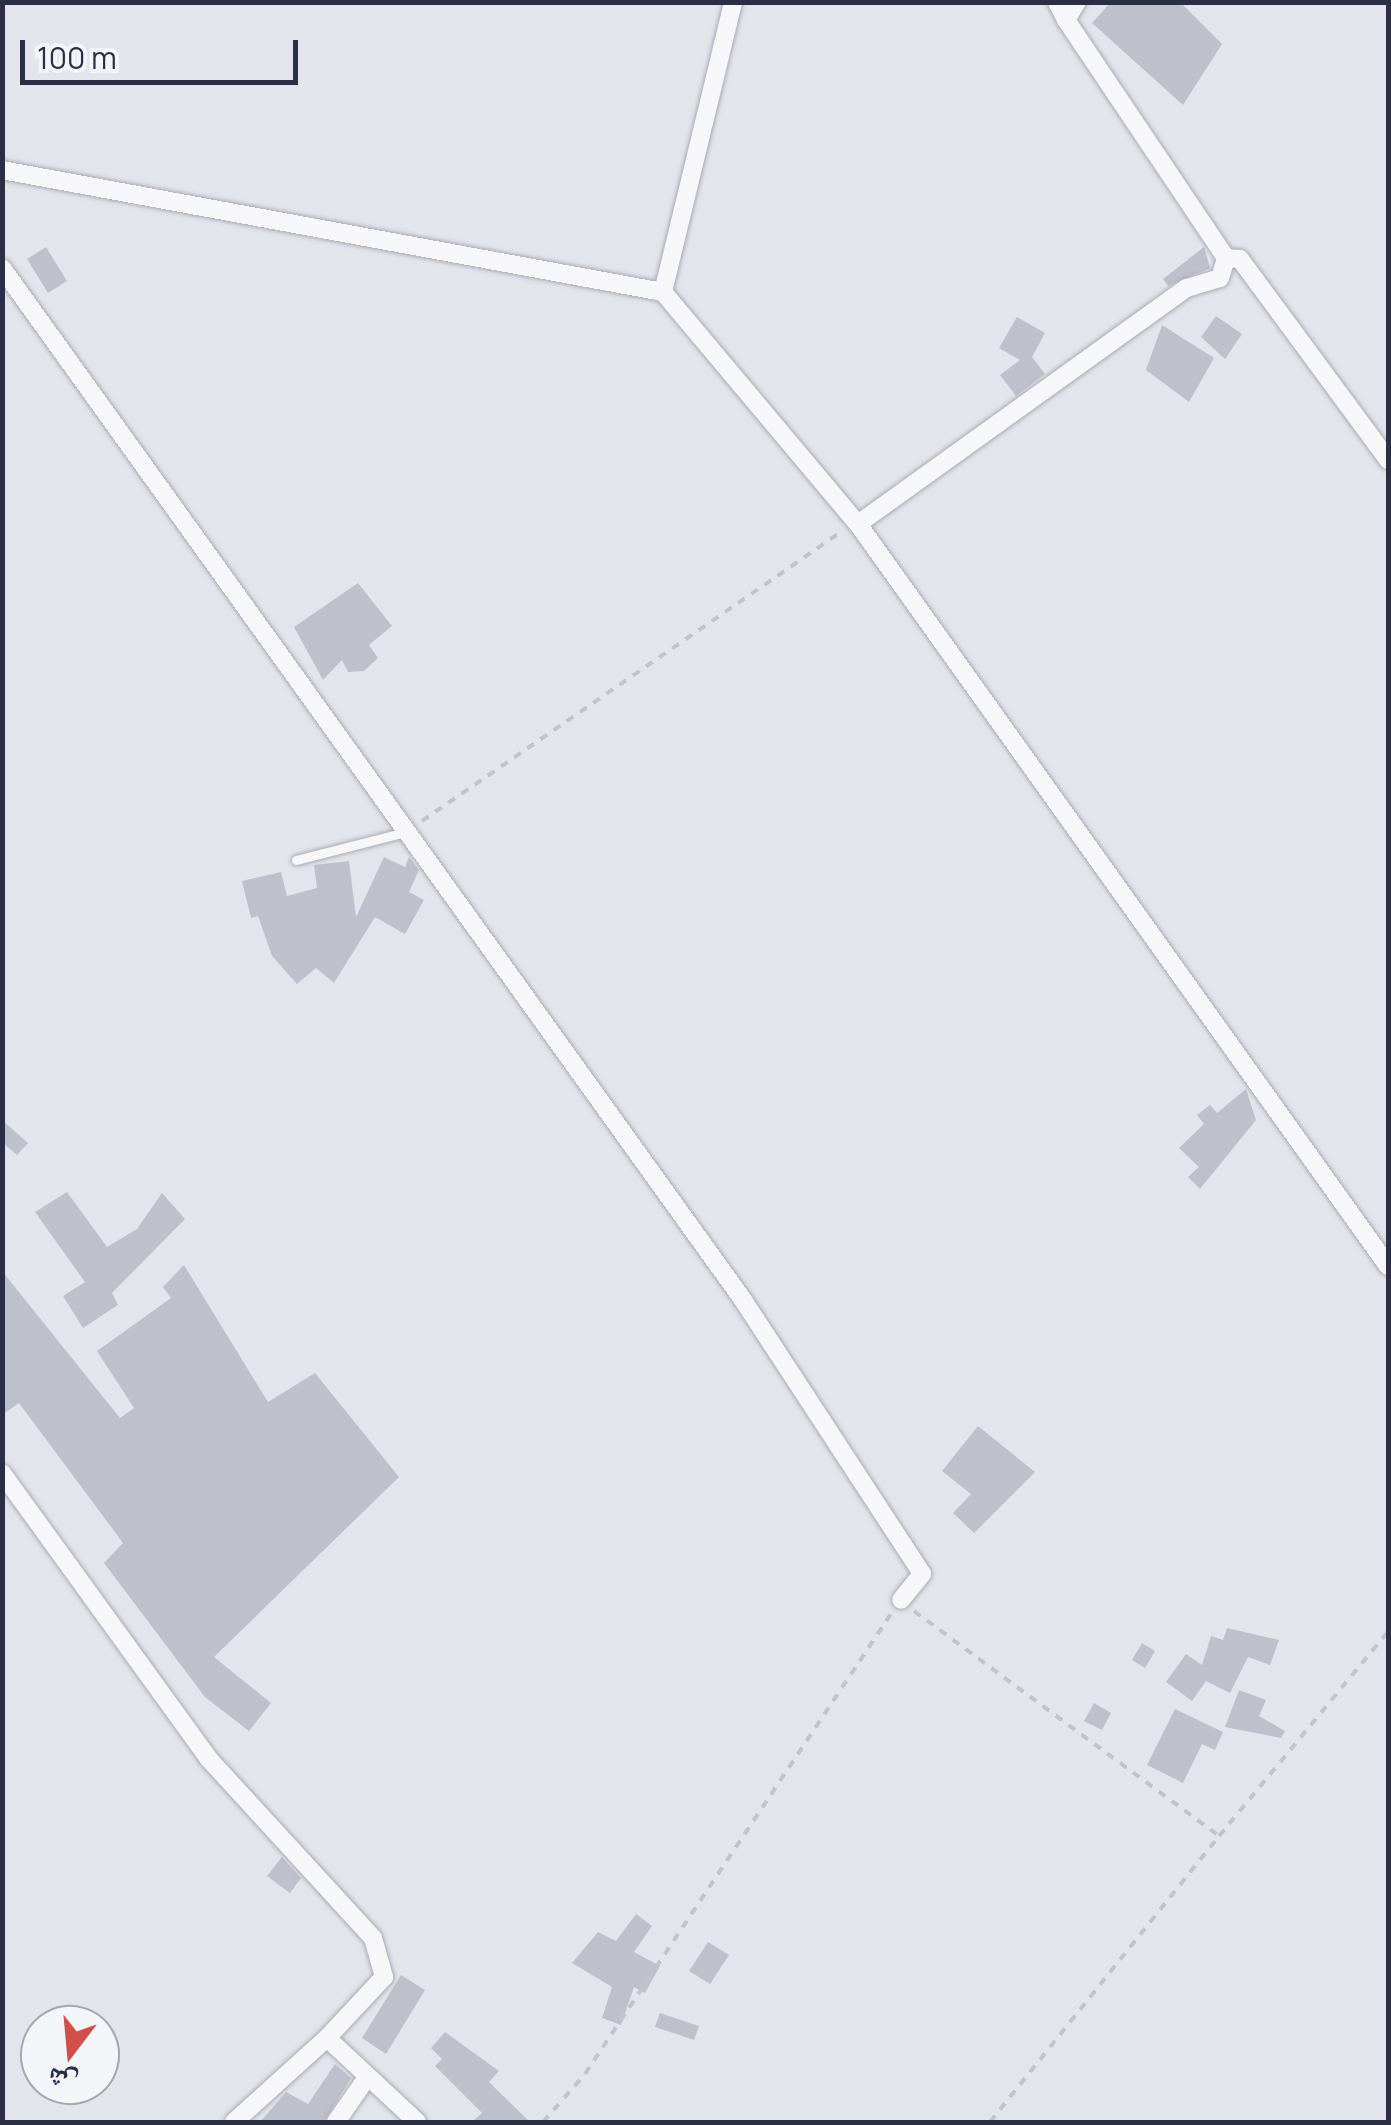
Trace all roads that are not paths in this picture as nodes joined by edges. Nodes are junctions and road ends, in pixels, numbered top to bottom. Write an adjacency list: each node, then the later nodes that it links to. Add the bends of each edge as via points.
1 (733, 2): 8 (street)
2 (1056, 2): 4 (street)
3 (1077, 2): 4 (street)
4 (1066, 20): 6 (street)
5 (2, 170): 8 (street)
6 (1233, 258): 9 (street); 10 (street, via 1220,278 1188,288)
7 (2, 268): 11 (street)
8 (663, 292): 10 (street)
9 (1388, 460)
10 (858, 524): 13 (street)
11 (408, 831): 12 (lane); 15 (street, via 743,1300 922,1574)
12 (296, 860)
13 (1388, 1266)
14 (2, 1473): 16 (street, via 208,1758 373,1938 384,1976)
15 (901, 1600)
16 (327, 2038): 17 (street); 18 (street)
17 (368, 2076): 19 (street); 20 (street)
18 (234, 2122)
19 (336, 2122)
20 (417, 2122)

